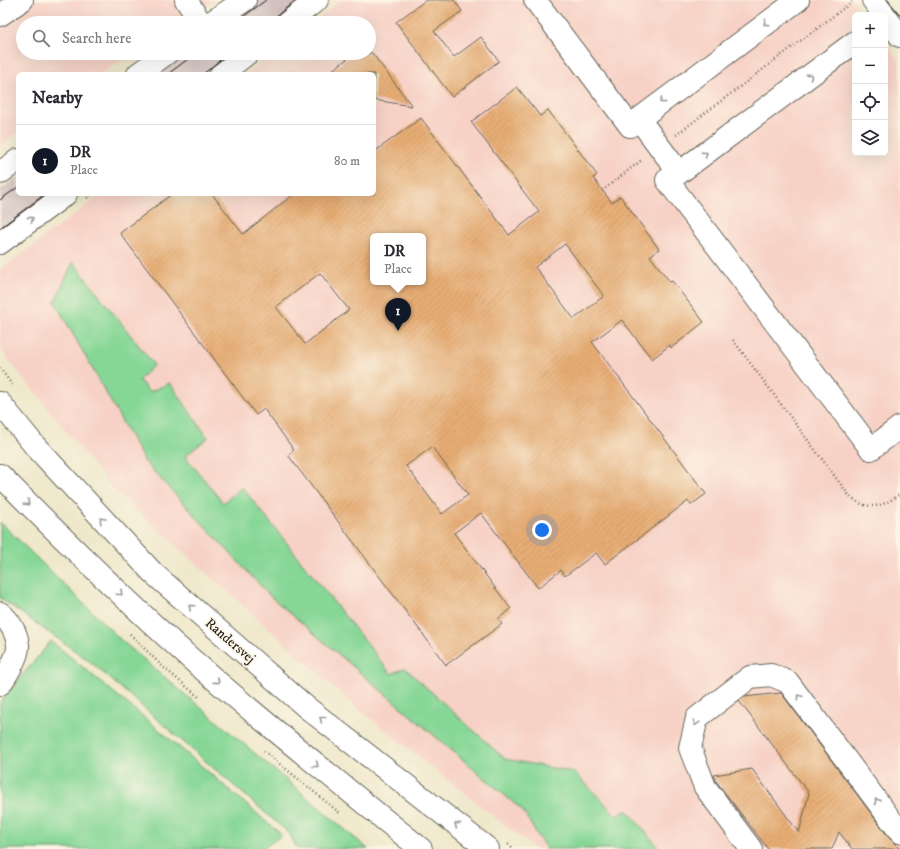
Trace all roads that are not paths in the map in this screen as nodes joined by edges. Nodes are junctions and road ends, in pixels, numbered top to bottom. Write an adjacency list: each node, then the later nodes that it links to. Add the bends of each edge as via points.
1 (22, 0): 9 (main road)
2 (186, 0): 10 (main road)
3 (245, 0): 11 (main road)
4 (317, 0): 12 (main road)
5 (535, 0): 20 (main road, via 630,126)
6 (798, 0): 20 (main road, one-way to 20)
7 (873, 0): 8 (main road)
8 (881, 12)
9 (0, 15)
10 (196, 16)
11 (221, 16)
12 (296, 16)
13 (888, 21): 14 (main road)
14 (900, 36)
15 (852, 44): 23 (main road, one-way to 15)
16 (157, 60): 18 (main road)
17 (239, 60): 19 (main road)
18 (141, 72)
19 (224, 72)
20 (639, 119): 23 (main road)
21 (16, 161): 22 (main road)
22 (0, 173)
23 (679, 173): 27 (main road, via 667,180 871,449)
24 (63, 196): 25 (main road, one-way to 24)
25 (0, 243)
26 (7, 395): 32 (main road, Randersvej, one-way to 26, via 306,707 153,573 34,446)
27 (900, 428)
28 (0, 475): 33 (main road, one-way to 33, via 68,544 189,657 283,738)
29 (0, 613): 30 (main road, via 9,620 18,646 7,676)
30 (0, 684)
31 (900, 832): 34 (main road, one-way to 34, via 788,682 771,675 750,676 697,718 690,748 705,786)
32 (495, 844)
33 (421, 849)
34 (752, 849)

